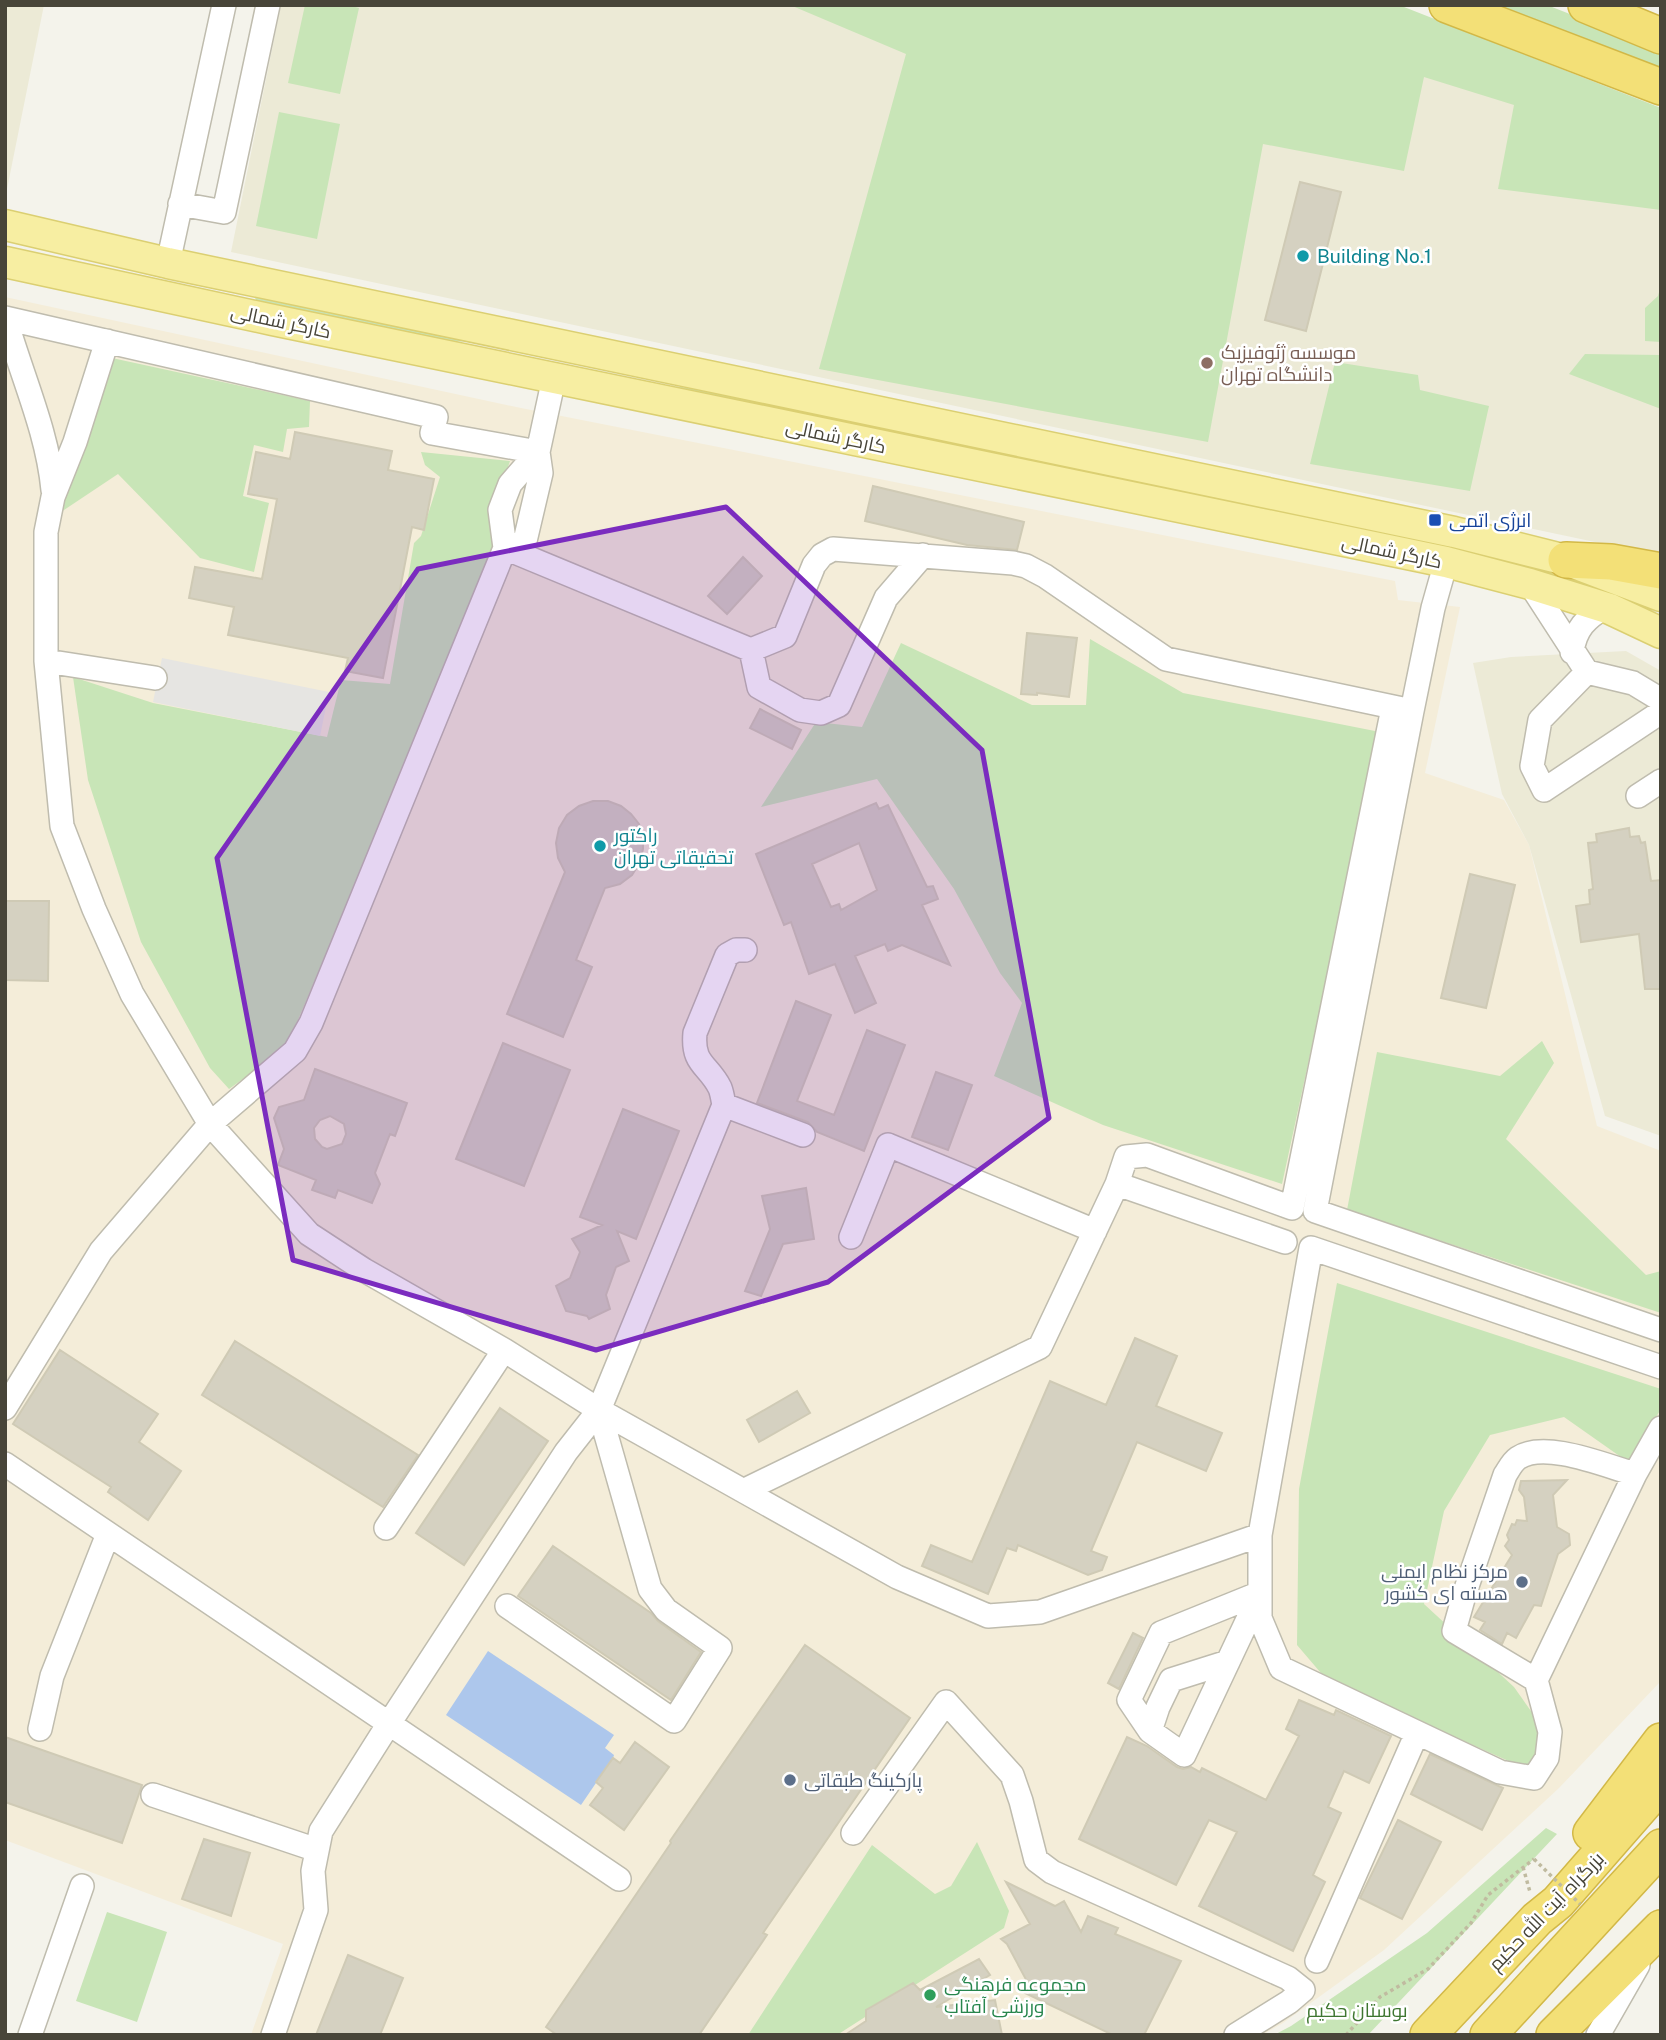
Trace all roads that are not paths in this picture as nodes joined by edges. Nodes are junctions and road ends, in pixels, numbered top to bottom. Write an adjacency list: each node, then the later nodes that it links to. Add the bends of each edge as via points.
1 (225, 5): 7 (street)
2 (268, 5): 7 (street, via 224,212)
3 (1447, 5): 6 (highway)
4 (1586, 5): 5 (highway)
5 (1661, 37)
6 (1661, 87)
7 (180, 204): 10 (street)
8 (5, 225): 10 (main road, کارگر شمالی)
9 (5, 262): 14 (main road, کارگر شمالی)
10 (168, 262): 16 (main road, کارگر شمالی)
11 (5, 318): 13 (street)
12 (5, 333): 17 (street, via 11,337 43,429)
13 (107, 341): 15 (street, via 436,417 432,433); 17 (street)
14 (554, 378): 15 (street); 18 (main road, کارگر شمالی)
15 (538, 452): 19 (street, via 510,484 500,510); 19 (street, via 541,473 525,541)
16 (1227, 485): 18 (main road); 21 (main road, کارگر شمالی)
17 (53, 497): 30 (street, via 46,532)
18 (1222, 516): 22 (main road, کارگر شمالی)
19 (505, 548): 28 (street); 40 (street, via 311,1023 295,1051)
20 (923, 555): 28 (street, via 833,549 822,555 785,636); 28 (street, via 887,598 839,705 821,713 800,710 759,687); 34 (street, via 1026,566 1174,662)
21 (1566, 560): 23 (highway); 25 (main road, کارگر شمالی)
22 (1446, 562): 24 (main road, کارگر شمالی); 34 (street)
23 (1661, 571)
24 (1530, 584): 26 (main road, کارگر شمالی); 29 (street)
25 (1661, 596)
26 (1605, 607): 27 (main road, کارگر شمالی); 29 (street, via 1579,628)
27 (1661, 633)
28 (751, 650)
29 (1572, 652): 31 (street)
30 (46, 661): 32 (street); 40 (street, via 62,826 132,994)
31 (1587, 672): 33 (street, via 1633,683); 35 (street, via 1539,720 1532,766 1544,790)
32 (155, 678)
33 (1661, 700)
34 (1402, 709): 43 (street)
35 (1661, 712)
36 (1661, 781): 37 (street)
37 (1638, 796)
38 (745, 950): 39 (street, via 727,955 695,1033 697,1059 720,1088)
39 (724, 1105): 41 (street); 52 (street)
40 (210, 1124): 49 (street, via 309,1234); 51 (street, via 102,1251)
41 (803, 1135)
42 (1117, 1184): 43 (street, via 1126,1157 1147,1155); 44 (street); 46 (street)
43 (1304, 1210): 46 (street, via 1287,1212 1280,1223); 47 (street, via 1320,1217 1323,1230); 48 (street)
44 (1095, 1230): 45 (street, via 888,1145); 56 (street, via 1040,1347)
45 (851, 1237)
46 (1285, 1242): 47 (street, via 1297,1249)
47 (1311, 1248): 50 (street); 59 (street)
48 (1661, 1330)
49 (504, 1350): 52 (street); 57 (street)
50 (1661, 1367)
51 (5, 1408)
52 (599, 1410): 56 (street); 61 (street, via 650,1589 666,1610 720,1648 674,1721); 64 (street, via 566,1452)
53 (1661, 1428): 55 (street)
54 (5, 1464): 58 (street)
55 (1635, 1474): 63 (street); 63 (street, via 1548,1452 1521,1455 1505,1475 1454,1631)
56 (746, 1490): 59 (street, via 897,1577 988,1616 1040,1612)
57 (386, 1528)
58 (108, 1534): 64 (street); 65 (street, via 52,1676)
59 (1260, 1535): 60 (street)
60 (1260, 1593): 62 (street); 66 (street, via 1161,1633 1129,1700); 67 (street, via 1260,1618 1282,1668)
61 (507, 1606)
62 (1228, 1662): 66 (street, via 1171,1679); 66 (street, via 1184,1755)
63 (1536, 1679): 67 (street, via 1550,1732 1547,1758 1534,1778 1500,1772)
64 (388, 1725): 73 (street, via 321,1831); 74 (street)
65 (40, 1729)
66 (1150, 1731)
67 (1417, 1733): 78 (street)
68 (1661, 1741): 76 (highway, via 1591,1833)
69 (1661, 1784): 76 (highway, بزرگراه آیت الله حکیم, via 1559,1902)
70 (153, 1795): 73 (street)
71 (853, 1833): 82 (street, via 946,1702 1012,1774 1037,1860 1052,1872 1287,1978 1303,1990)
72 (1661, 1847): 84 (highway, بزرگراه آیت الله حکیم)
73 (317, 1850): 81 (street, via 313,1871 316,1910)
74 (618, 1879)
75 (82, 1885): 80 (street)
76 (1537, 1919): 83 (highway, بزرگراه آیت الله حکیم)
77 (1658, 1932): 79 (highway); 85 (street)
78 (1317, 1961)
79 (1557, 2032)
80 (30, 2035)
81 (273, 2035)
82 (1236, 2035)
83 (1428, 2035)
84 (1488, 2035)
85 (1598, 2035)

